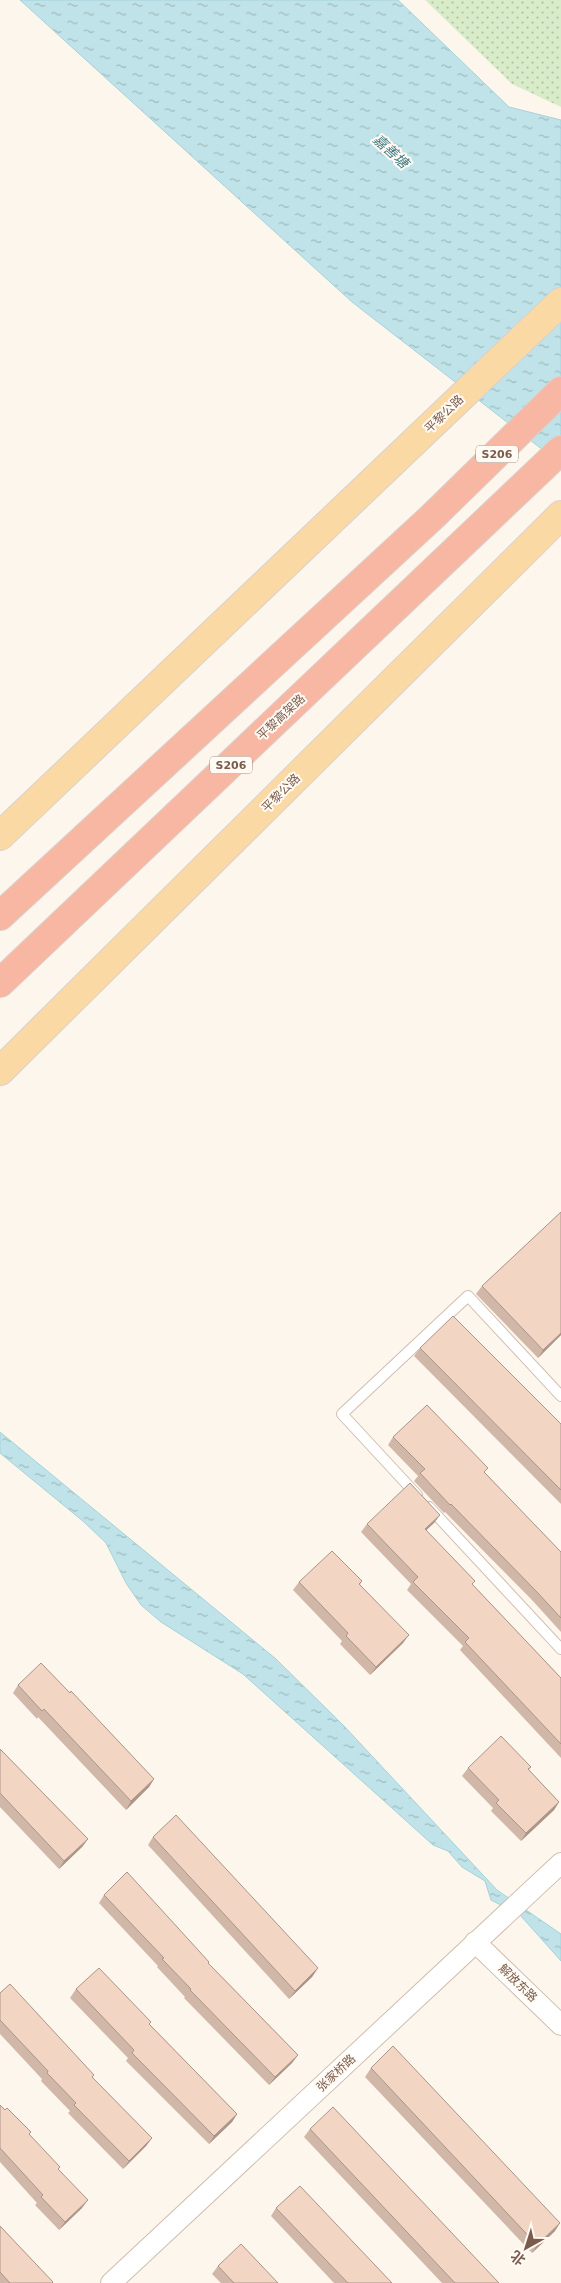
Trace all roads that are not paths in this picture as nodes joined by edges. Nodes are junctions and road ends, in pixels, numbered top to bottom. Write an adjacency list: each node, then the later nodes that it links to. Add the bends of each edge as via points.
1 (561, 302): 5 (main road, 平黎公路)
2 (561, 391): 6 (highway, S206, via 432,517)
3 (561, 450): 7 (highway, 平黎高架路 / S206)
4 (561, 515): 8 (main road, 平黎公路)
5 (0, 836)
6 (0, 916)
7 (0, 983)
8 (0, 1071)
9 (561, 1396): 10 (lane, via 468,1296 342,1414)
10 (561, 1649)
11 (561, 1863): 12 (street, 张家桥路)
12 (476, 1942): 13 (street, 解放东路); 14 (street, 张家桥路)
13 (561, 2024)
14 (111, 2283)

